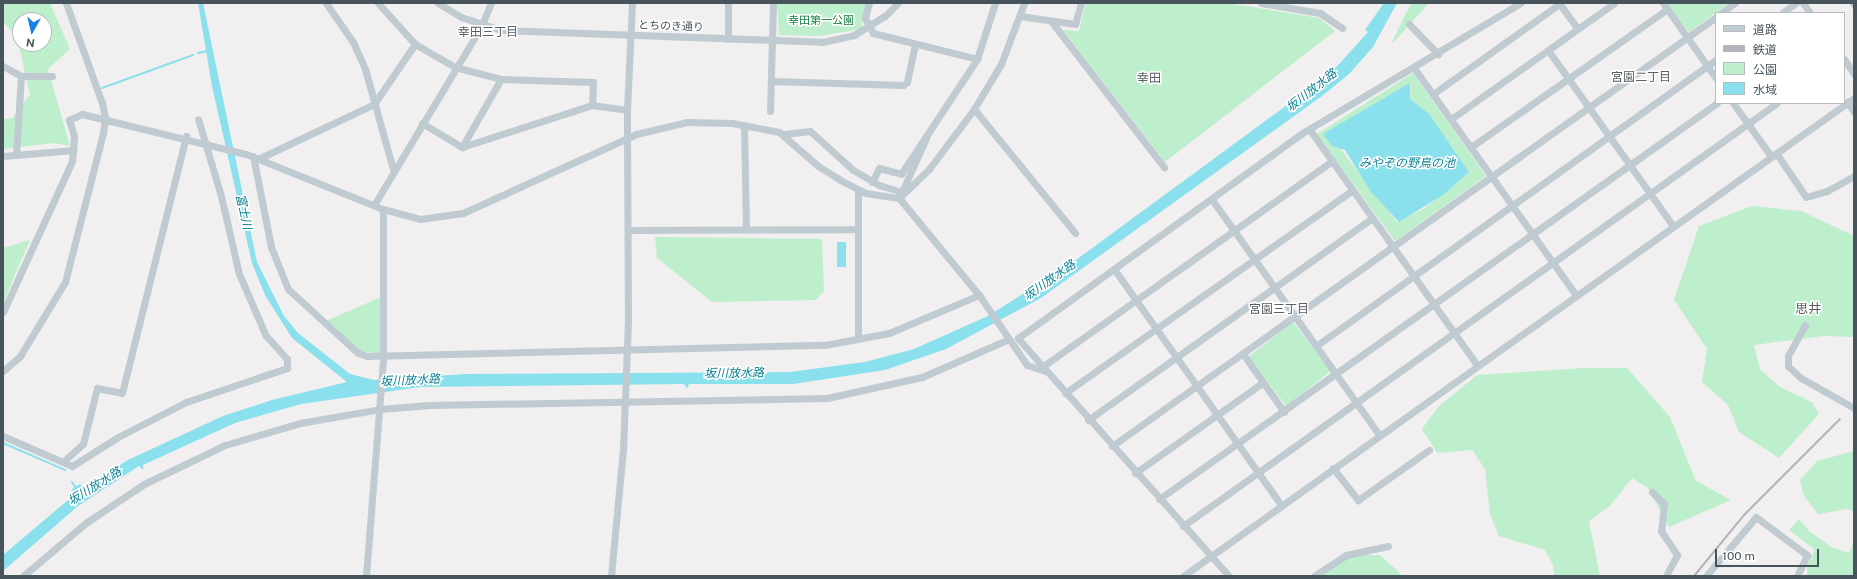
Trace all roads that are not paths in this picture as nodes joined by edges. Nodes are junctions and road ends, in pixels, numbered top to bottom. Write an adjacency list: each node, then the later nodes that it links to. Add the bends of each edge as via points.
1 (66, 3): 69 (street)
2 (326, 3): 58 (street, via 353,42 365,69)
3 (378, 3): 37 (street)
4 (438, 3): 29 (street, とちのき通り)
5 (490, 3): 29 (street)
6 (632, 3): 33 (street)
7 (728, 3): 35 (street)
8 (773, 3): 36 (street)
9 (869, 3): 30 (street, via 865,18)
10 (898, 3): 30 (street, とちのき通り)
11 (995, 3): 41 (street)
12 (1024, 3): 25 (street)
13 (1081, 3): 27 (street, via 1076,24)
14 (1261, 3): 31 (street, via 1320,13)
15 (1520, 3): 40 (street)
16 (1559, 3): 32 (street); 55 (street)
17 (1614, 3): 32 (street)
18 (1735, 3): 22 (street)
19 (1796, 3): 23 (street)
20 (1803, 3): 24 (street)
21 (1665, 6): 34 (street); 53 (street)
22 (1722, 12)
23 (1783, 12)
24 (1809, 12)
25 (1020, 16): 27 (street); 65 (street, via 1001,64)
26 (1715, 18): 34 (street)
27 (1051, 21): 91 (street)
28 (1409, 24): 40 (street)
29 (482, 25): 33 (street, とちのき通り, via 542,33); 46 (street)
30 (868, 27): 36 (street, とちのき通り, via 839,40); 38 (street, via 873,33)
31 (1342, 28)
32 (1577, 28): 39 (street)
33 (631, 36): 35 (street, とちのき通り); 66 (street)
34 (1687, 38): 45 (street); 64 (street)
35 (728, 39): 36 (street, とちのき通り)
36 (771, 41): 54 (street)
37 (415, 44): 46 (street); 58 (street)
38 (915, 44): 41 (street); 54 (street, via 907,82 903,85)
39 (1548, 50): 53 (street); 71 (street)
40 (1438, 54): 47 (street)
41 (977, 59): 75 (street)
42 (1845, 60): 48 (street)
43 (1715, 61): 45 (street)
44 (3, 66): 49 (street)
45 (1708, 66): 51 (street); 79 (street)
46 (455, 67): 52 (street); 72 (street)
47 (1414, 68): 55 (street); 76 (street)
48 (1854, 74)
49 (21, 76): 50 (street); 85 (street)
50 (52, 76)
51 (1715, 76)
52 (501, 78): 59 (street, via 593,82); 82 (street)
53 (1569, 79): 64 (street); 83 (street)
54 (771, 81): 67 (street)
55 (1433, 94): 71 (street)
56 (1854, 98): 57 (street)
57 (1847, 102): 68 (street)
58 (374, 104): 88 (street); 92 (street)
59 (592, 104): 66 (street); 82 (street)
60 (1716, 104): 90 (street)
61 (1734, 104): 73 (street)
62 (1776, 104): 73 (street)
63 (1844, 104): 86 (street)
64 (1589, 107): 79 (street); 93 (street)
65 (974, 109): 99 (street, via 929,169); 110 (street)
66 (627, 110): 80 (street)
67 (770, 111)
68 (1854, 112)
69 (105, 118): 78 (street); 84 (street, via 88,113 69,120); 136 (street, via 65,282 20,356)
70 (198, 118): 81 (street)
71 (1451, 119): 83 (street)
72 (422, 123): 82 (street); 92 (street)
73 (1748, 123): 86 (street); 98 (street)
74 (744, 125): 77 (street); 80 (street, via 687,122); 106 (street)
75 (928, 129): 95 (street, via 901,174 879,168); 99 (street, via 922,152)
76 (1310, 130): 89 (street); 100 (street)
77 (785, 134): 95 (street, via 810,131 840,161); 96 (street, via 818,166)
78 (186, 136): 81 (street); 153 (street, via 122,394 97,388 83,444)
79 (1609, 136): 90 (street); 101 (street)
80 (627, 139): 103 (street, via 463,213 420,219); 108 (street)
81 (205, 141): 88 (street); 153 (street, via 239,274 266,336 287,359 287,368 186,402 118,437 72,466)
82 (462, 147)
83 (1471, 147): 93 (street)
84 (74, 150): 85 (street); 122 (street)
85 (16, 155): 87 (street)
86 (1774, 155): 94 (street, via 1806,197 1827,191); 105 (street)
87 (3, 156)
88 (257, 157): 102 (street); 133 (street, via 271,247 288,289 358,353)
89 (1332, 161): 97 (street); 109 (street)
90 (1630, 165): 98 (street); 111 (street)
91 (1164, 167)
92 (393, 169): 102 (street)
93 (1492, 176): 101 (street); 112 (street)
94 (1854, 176)
95 (872, 182): 99 (street)
96 (858, 190): 99 (street); 107 (street)
97 (1353, 190): 104 (street); 113 (street)
98 (1651, 193): 105 (street); 114 (street)
99 (900, 195): 119 (street)
100 (1214, 201): 109 (street); 115 (street)
101 (1512, 204): 111 (street); 116 (street)
102 (374, 205): 103 (street)
103 (383, 209): 133 (street)
104 (1372, 218): 112 (street); 117 (street)
105 (1673, 226): 118 (street)
106 (746, 228): 107 (street); 108 (street)
107 (858, 228): 128 (street)
108 (628, 230): 130 (street)
109 (1234, 230): 113 (street); 120 (street)
110 (1074, 233)
111 (1533, 234): 114 (street); 121 (street)
112 (1393, 247): 116 (street); 123 (street)
113 (1255, 259): 117 (street); 125 (street)
114 (1553, 262): 118 (street); 126 (street)
115 (1114, 269): 120 (street); 135 (street, via 1018,338)
116 (1414, 276): 121 (street); 129 (street)
117 (1275, 287): 123 (street); 132 (street)
118 (1576, 295): 134 (street)
119 (980, 297): 127 (street); 128 (street, via 905,327)
120 (1135, 300): 125 (street); 135 (street)
121 (1434, 304): 126 (street); 137 (street)
122 (3, 312)
123 (1295, 317): 129 (street); 131 (street)
124 (1804, 325): 144 (street, via 1788,356 1788,366 1800,378)
125 (1156, 328): 132 (street); 140 (street)
126 (1454, 333): 134 (street); 142 (street)
127 (1007, 337): 135 (street, via 1031,369); 141 (street, via 922,377 859,393 792,400)
128 (858, 340): 130 (street, via 796,348)
129 (1316, 346): 137 (street)
130 (626, 354): 133 (street, via 504,351); 141 (street)
131 (1243, 354): 138 (street); 139 (street)
132 (1177, 357): 139 (street); 147 (street)
133 (383, 359): 143 (street)
134 (1477, 365): 148 (street)
135 (1044, 369): 140 (street)
136 (3, 371)
137 (1336, 374): 142 (street); 145 (street)
138 (1262, 383): 145 (street); 146 (street)
139 (1197, 386): 146 (street); 151 (street)
140 (1065, 393): 147 (street)
141 (625, 399): 143 (street); 165 (street)
142 (1356, 403): 148 (street); 155 (street)
143 (381, 405): 163 (street, via 277,428 191,460 105,509); 164 (street)
144 (1854, 408)
145 (1284, 412): 150 (street)
146 (1217, 415): 150 (street); 156 (street)
147 (1088, 420): 151 (street)
148 (1379, 435): 154 (street)
149 (3, 436): 153 (street)
150 (1238, 444): 155 (street); 158 (street)
151 (1112, 446): 156 (street)
152 (1429, 450): 154 (street, via 1358,500)
153 (65, 460)
154 (1333, 468): 159 (street)
155 (1258, 472): 159 (street); 160 (street)
156 (1135, 473): 158 (street)
157 (1652, 492): 169 (street, via 1664,504 1661,531 1677,555)
158 (1160, 499): 160 (street)
159 (1281, 505): 162 (street)
160 (1183, 526): 162 (street)
161 (1388, 546): 168 (street, via 1346,555)
162 (1210, 556): 166 (street); 167 (street)
163 (22, 576)
164 (366, 576)
165 (611, 576)
166 (1183, 576)
167 (1229, 576)
168 (1314, 576)
169 (1666, 576)
170 (1706, 576): 171 (street, via 1756,517 1807,555)
171 (1797, 576)

